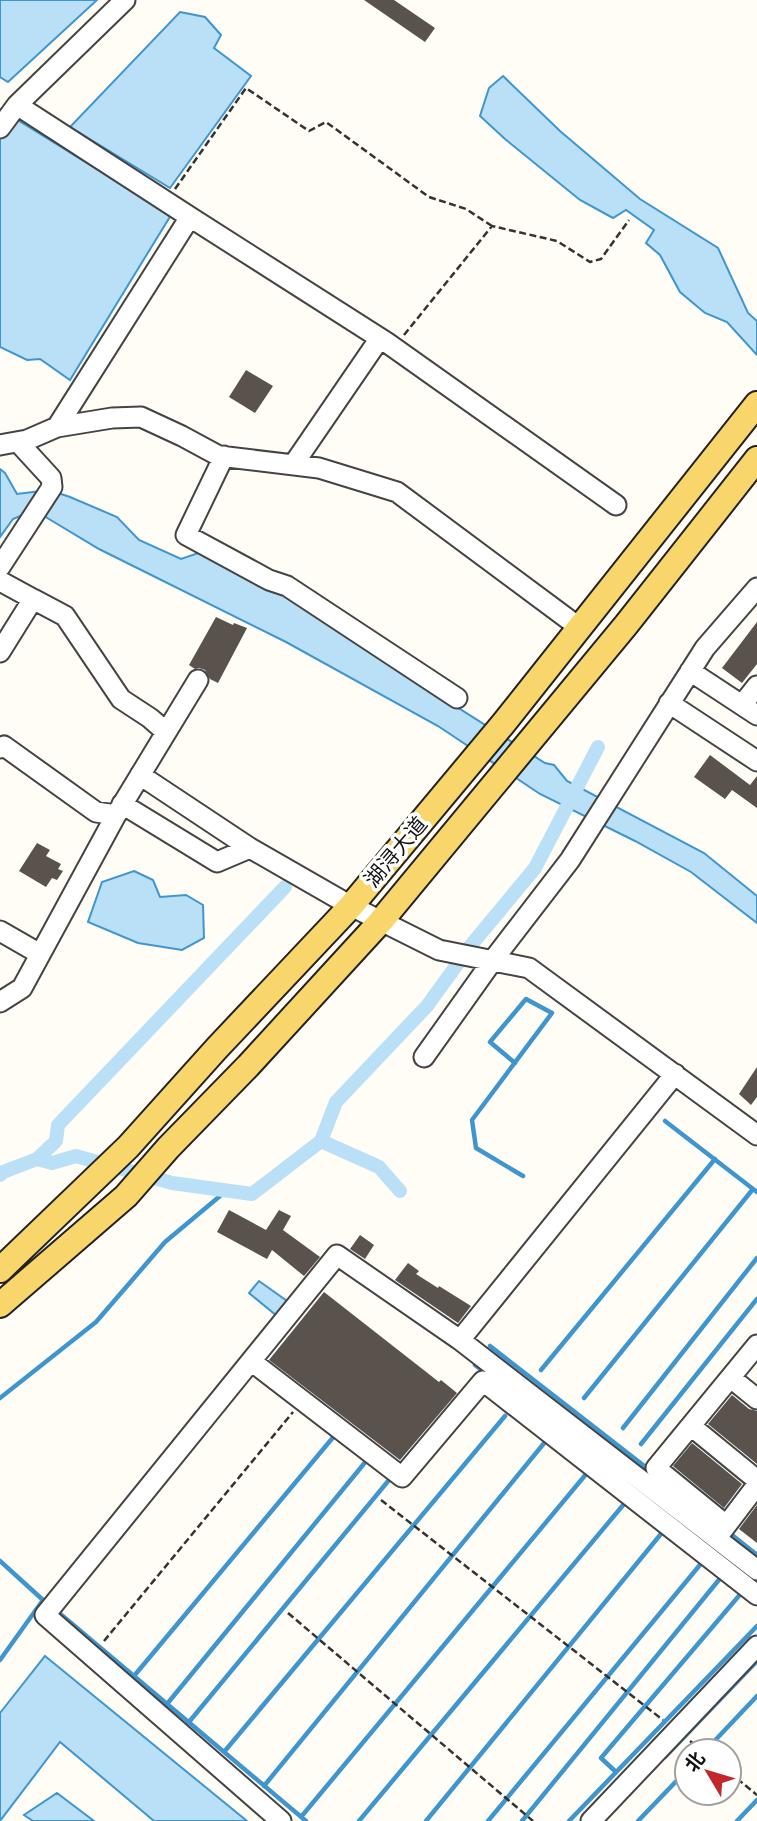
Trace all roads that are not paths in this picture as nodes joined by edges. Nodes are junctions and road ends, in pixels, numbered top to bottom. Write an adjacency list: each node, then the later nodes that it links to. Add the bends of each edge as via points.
1 (125, 0): 2 (street)
2 (17, 105): 3 (street); 4 (street)
3 (0, 128)
4 (190, 217): 5 (street); 7 (street)
5 (387, 343): 11 (street); 12 (street)
6 (757, 404): 17 (main road, 湖浔大道)
7 (57, 427): 8 (street); 9 (street, via 141,417)
8 (9, 443): 13 (street, via 51,478 52,487)
9 (224, 456): 11 (street); 22 (street, via 186,535 287,586)
10 (757, 459): 32 (main road, 湖浔大道)
11 (293, 465): 17 (street, via 319,468 397,492)
12 (616, 505)
13 (0, 567)
14 (0, 581): 16 (street)
15 (757, 588): 19 (street)
16 (33, 599): 18 (street); 25 (street, via 65,616 121,699)
17 (580, 628): 31 (main road, 湖浔大道)
18 (0, 652)
19 (690, 671): 23 (street); 24 (street)
20 (198, 680): 25 (street)
21 (757, 686): 24 (street)
22 (457, 698)
23 (669, 704): 27 (street); 35 (street, via 570,860)
24 (750, 710)
25 (166, 732): 28 (street)
26 (1, 744): 29 (street, via 96,812)
27 (757, 761)
28 (140, 775): 29 (street); 30 (street)
29 (119, 809): 30 (street, via 217,862); 34 (street)
30 (250, 848): 31 (street)
31 (351, 906): 32 (street); 40 (main road, 湖浔大道, via 128,1147)
32 (381, 921): 35 (street, via 439,950); 41 (main road, 湖浔大道, via 126,1196)
33 (0, 931): 34 (street)
34 (40, 954): 36 (street, via 22,988)
35 (493, 960): 37 (street); 38 (street, via 529,968)
36 (0, 1002)
37 (424, 1057)
38 (675, 1074): 39 (street); 42 (street)
39 (757, 1135)
40 (0, 1270)
41 (0, 1305)
42 (460, 1339): 44 (street, via 337,1255); 50 (street)
43 (757, 1345): 45 (street)
44 (251, 1361): 52 (street, via 402,1477 483,1381); 54 (street, via 45,1615)
45 (731, 1378): 46 (street); 47 (street)
46 (757, 1399)
47 (691, 1426): 48 (street); 50 (street, via 656,1468)
48 (757, 1480)
49 (757, 1485): 50 (street)
50 (721, 1532): 51 (street)
51 (757, 1570)
52 (757, 1595)
53 (757, 1646): 55 (street)
54 (281, 1821)
55 (592, 1821)

